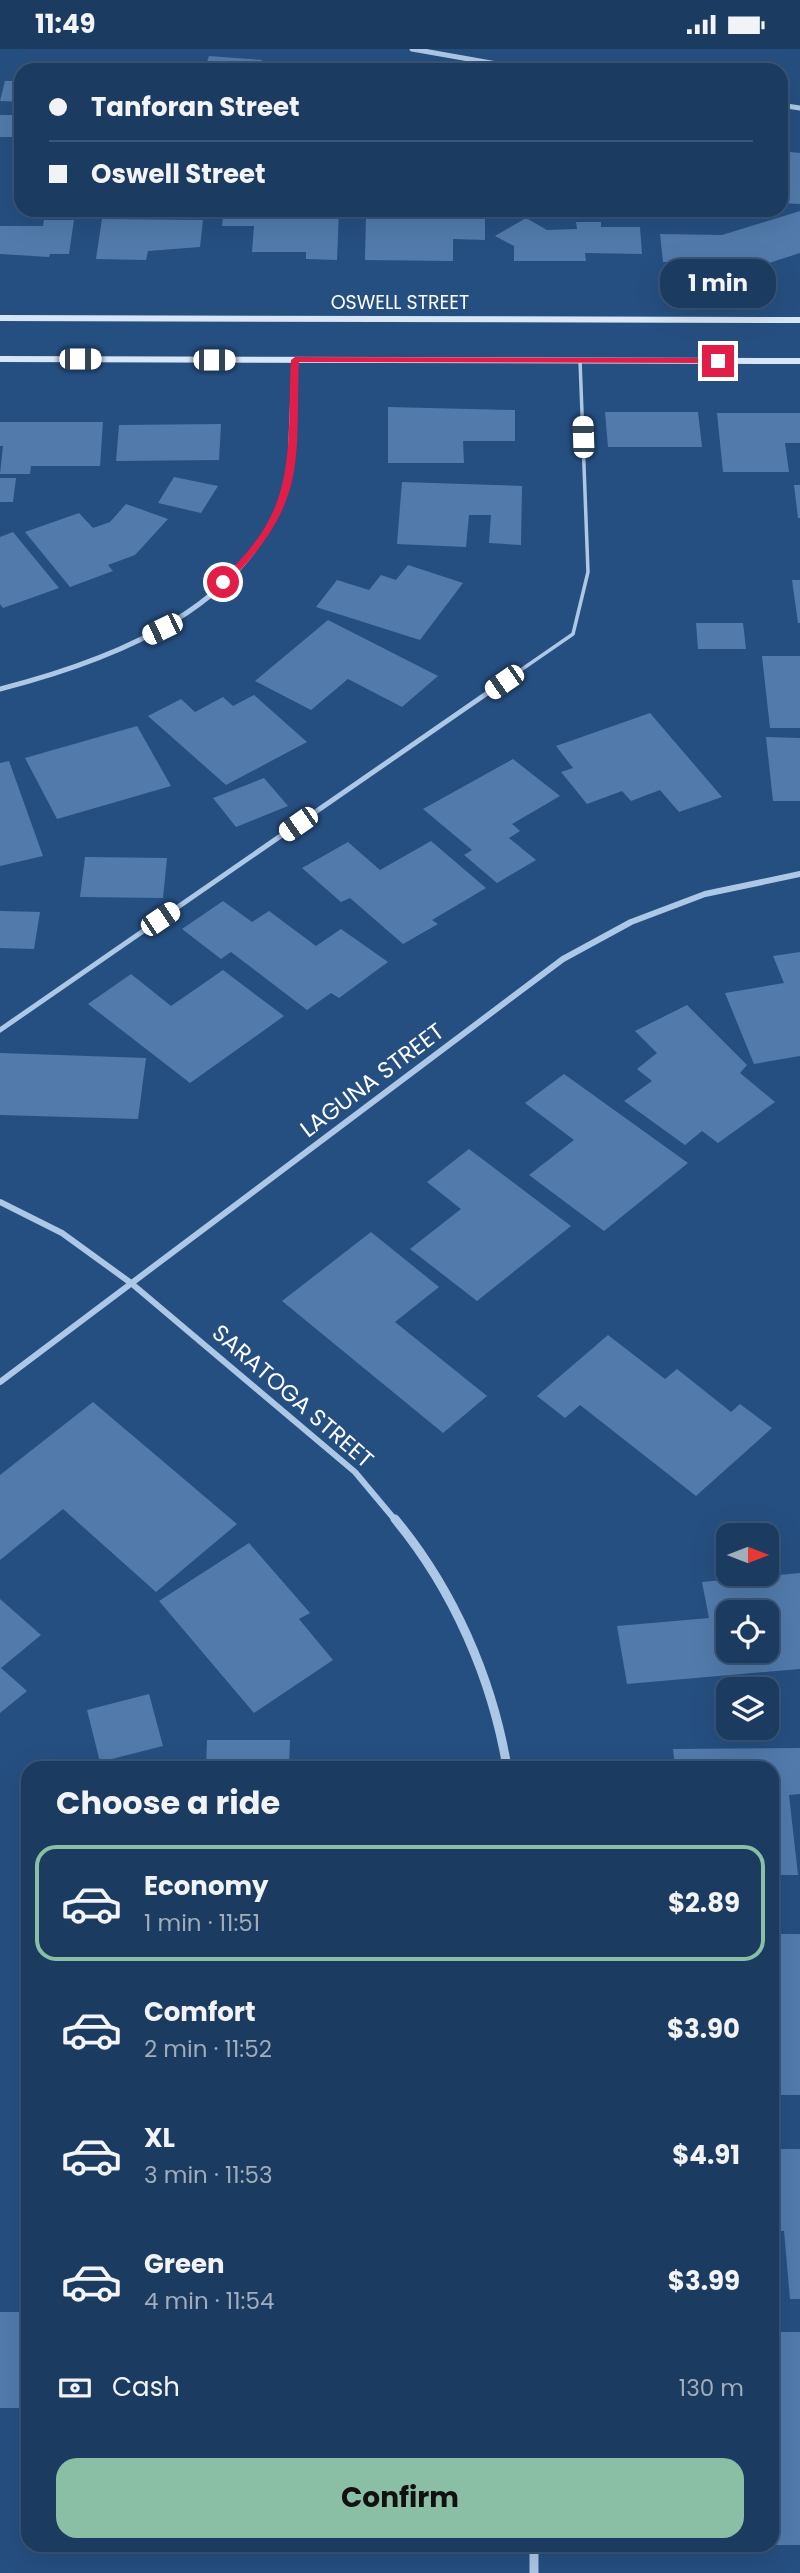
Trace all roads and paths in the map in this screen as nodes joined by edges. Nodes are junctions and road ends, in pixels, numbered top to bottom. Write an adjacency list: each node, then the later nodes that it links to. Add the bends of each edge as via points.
1 (412, 49): 2 (street)
2 (491, 63)
3 (0, 318): 4 (main road, OSWELL STREET)
4 (800, 320)
5 (0, 359): 6 (main road)
6 (295, 360): 7 (main road); 9 (street, via 289,475 276,515 251,555 210,596 162,629 105,658)
7 (580, 360): 8 (main road); 11 (lane, via 588,572 573,634)
8 (800, 361)
9 (0, 689)
10 (800, 874): 13 (street, LAGUNA STREET, via 705,894 631,922 563,959)
11 (0, 1030)
12 (0, 1202): 13 (street, SARATOGA STREET, via 62,1233)
13 (131, 1283): 14 (street, LAGUNA STREET); 15 (street, SARATOGA STREET, via 355,1472 414,1542 466,1630 499,1720)
14 (0, 1381)
15 (506, 1761)
16 (534, 2552): 17 (street)
17 (534, 2573)

